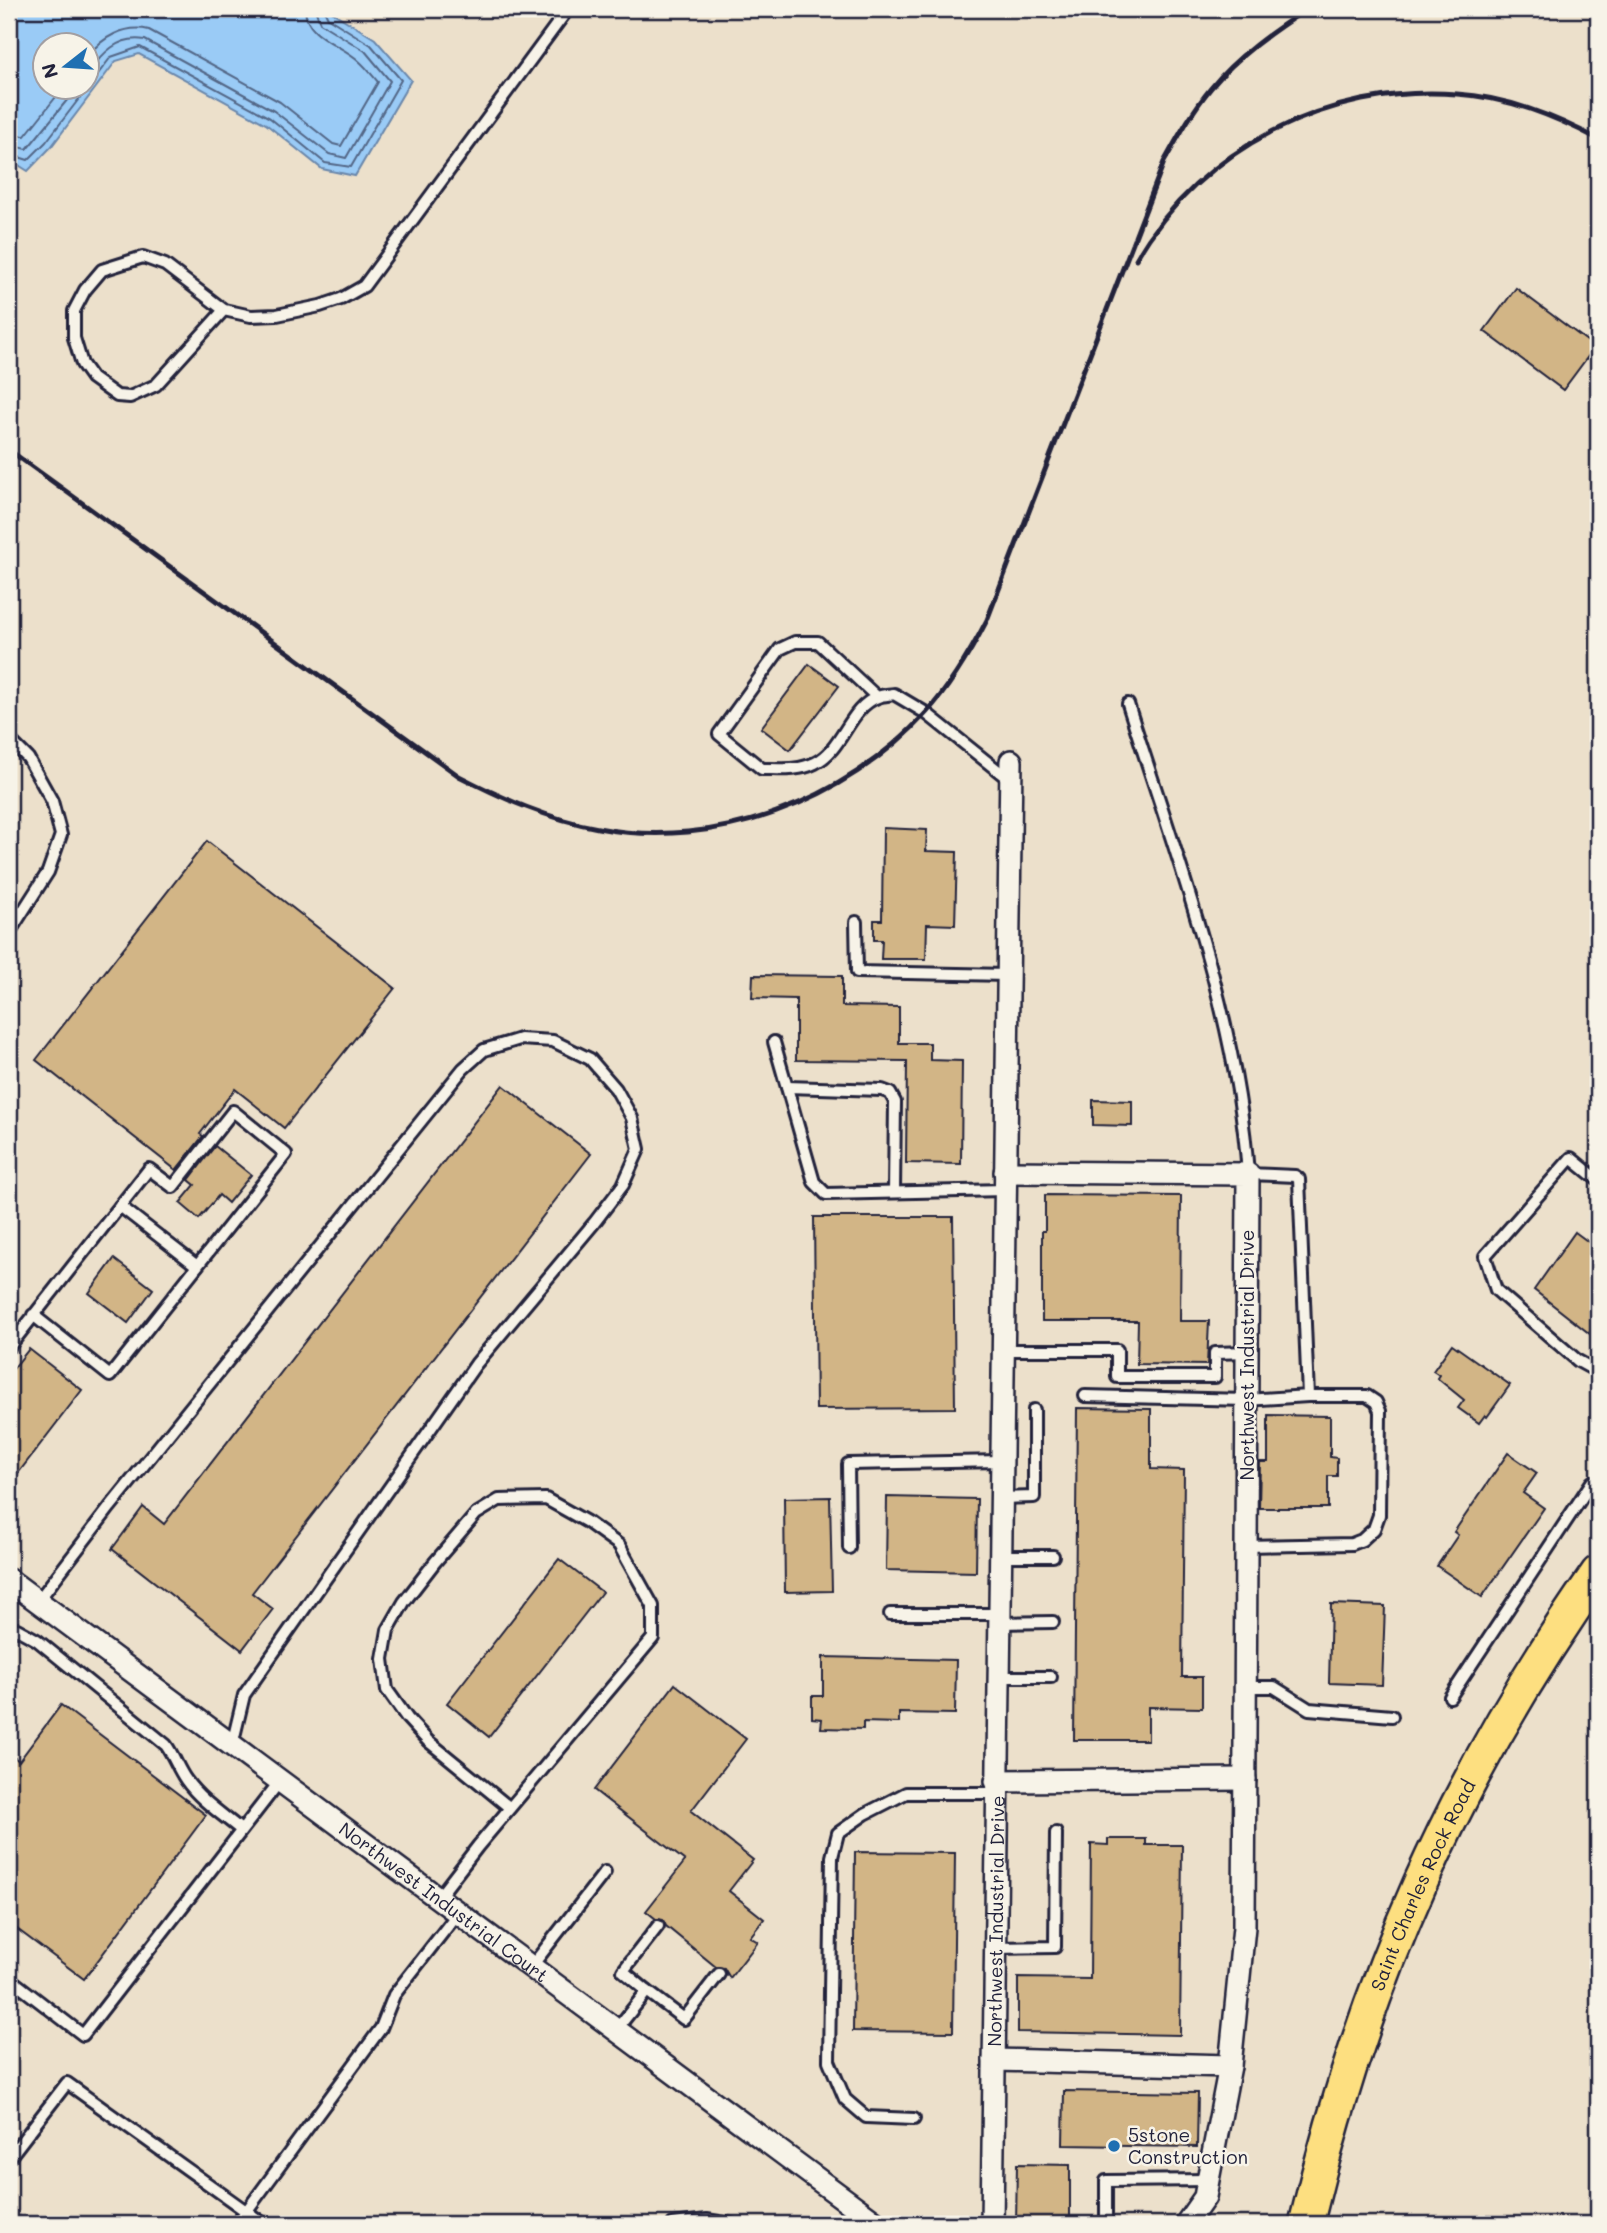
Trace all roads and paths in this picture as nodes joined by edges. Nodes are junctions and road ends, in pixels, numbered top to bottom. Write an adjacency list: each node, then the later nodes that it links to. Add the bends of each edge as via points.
1 (568, 9): 2 (lane, via 364,286 320,306 277,315)
2 (224, 310): 2 (lane, via 156,385 130,397 117,396 92,378 74,338 74,311 102,270 143,257 164,265)
3 (877, 697): 3 (lane, via 861,710 832,750 817,763 801,768 762,769 719,734 780,649 795,642 818,642); 6 (lane, via 894,694)
4 (1128, 704): 14 (lane, via 1215,984 1245,1130)
5 (9, 739): 8 (lane, via 28,758 52,801 61,835 48,872)
6 (1011, 771): 11 (street, Northwest Industrial Drive)
7 (9, 906): 8 (lane)
8 (20, 915): 10 (lane)
9 (856, 922): 11 (lane, via 857,972)
10 (9, 933)
11 (1008, 975): 16 (street, Northwest Industrial Drive)
12 (774, 1042): 13 (lane)
13 (787, 1087): 17 (lane, via 814,1182 826,1194); 17 (lane, via 890,1093 895,1102)
14 (1248, 1174): 16 (street); 23 (street, Northwest Industrial Drive); 26 (lane, via 1299,1179)
15 (1598, 1180): 24 (lane, via 1571,1158 1485,1256 1496,1290 1578,1361)
16 (1005, 1181): 17 (lane); 22 (street, Northwest Industrial Drive)
17 (894, 1192)
18 (120, 1206): 19 (lane); 19 (lane, via 149,1169 173,1187 233,1111 285,1154); 20 (lane)
19 (197, 1266): 20 (lane, via 110,1376)
20 (33, 1315): 21 (lane)
21 (9, 1347)
22 (1002, 1350): 23 (lane, via 1117,1350 1117,1377 1215,1377 1215,1353); 29 (street, Northwest Industrial Drive)
23 (1247, 1352): 27 (street, Northwest Industrial Drive)
24 (1598, 1372)
25 (1085, 1396): 27 (lane)
26 (1308, 1396): 27 (lane); 32 (lane, via 1367,1396 1379,1406 1377,1523 1366,1537 1352,1544)
27 (1247, 1400): 32 (street, Northwest Industrial Drive)
28 (1034, 1410): 31 (lane, via 1034,1497)
29 (1001, 1461): 31 (street, Northwest Industrial Drive); 33 (lane, via 848,1464)
30 (1598, 1486): 46 (lane, via 1592,1482)
31 (1000, 1498): 34 (street, Northwest Industrial Drive)
32 (1246, 1546): 45 (street, Northwest Industrial Drive)
33 (849, 1548)
34 (1000, 1556): 35 (lane); 40 (street, Northwest Industrial Drive)
35 (1053, 1556)
36 (1598, 1573): 79 (main road, Saint Charles Rock Road, via 1490,1741 1420,1880 1373,1995 1330,2129)
37 (9, 1580): 38 (street, Northwest Industrial Court)
38 (38, 1601): 48 (street, Northwest Industrial Court); 48 (lane, via 463,1069 484,1050 520,1039 553,1041 590,1059 616,1088 632,1118 639,1149 623,1185 476,1364 244,1695)
39 (890, 1614): 40 (lane)
40 (999, 1619): 41 (lane); 43 (street, Northwest Industrial Drive)
41 (1053, 1622)
42 (9, 1632): 53 (lane, via 17,1629 37,1640 166,1745 196,1792)
43 (998, 1677): 44 (lane); 51 (street, Northwest Industrial Drive)
44 (1051, 1677)
45 (1245, 1687): 47 (lane, via 1274,1687 1309,1709); 49 (street, Northwest Industrial Drive)
46 (1450, 1697)
47 (1392, 1716)
48 (232, 1745): 50 (street, Northwest Industrial Court)
49 (1245, 1779): 51 (street, Northwest Industrial Drive); 66 (street, Northwest Industrial Drive, via 1244,1927)
50 (280, 1780): 53 (lane); 56 (street, Northwest Industrial Court)
51 (996, 1787): 59 (street, Northwest Industrial Drive); 67 (lane, via 906,1793 838,1833 832,1857 829,2061 845,2099 866,2117)
52 (510, 1808): 52 (lane, via 653,1638 653,1606 620,1545 546,1499 499,1500 476,1514 404,1602 388,1630 383,1659 387,1690 407,1718 428,1741); 56 (lane)
53 (241, 1830): 62 (lane, via 83,2035)
54 (1056, 1833): 59 (lane, via 1055,1947)
55 (605, 1872): 60 (lane)
56 (438, 1898): 57 (street, Northwest Industrial Court)
57 (458, 1913): 60 (street, Northwest Industrial Court); 70 (lane, via 394,1995 381,2028)
58 (658, 1926): 63 (lane, via 623,1971)
59 (995, 1948): 65 (street, Northwest Industrial Drive)
60 (531, 1967): 64 (street, Northwest Industrial Court)
61 (719, 1974): 63 (lane, via 684,2019)
62 (9, 1978)
63 (647, 1991): 64 (lane)
64 (616, 2030): 75 (street, Northwest Industrial Court)
65 (994, 2060): 66 (street, Northwest Industrial Drive); 76 (street, Northwest Industrial Drive)
66 (1230, 2066): 69 (street, Northwest Industrial Drive)
67 (914, 2119)
68 (9, 2158): 70 (lane, via 68,2082)
69 (1209, 2180): 77 (lane, via 1106,2181); 78 (street, Northwest Industrial Drive, via 1205,2197)
70 (247, 2211): 71 (lane); 72 (lane)
71 (237, 2224)
72 (264, 2224)
73 (673, 2224): 74 (lane, via 707,2220)
74 (731, 2224)
75 (878, 2224)
76 (992, 2224)
77 (1106, 2224)
78 (1186, 2224)
79 (1306, 2224)

